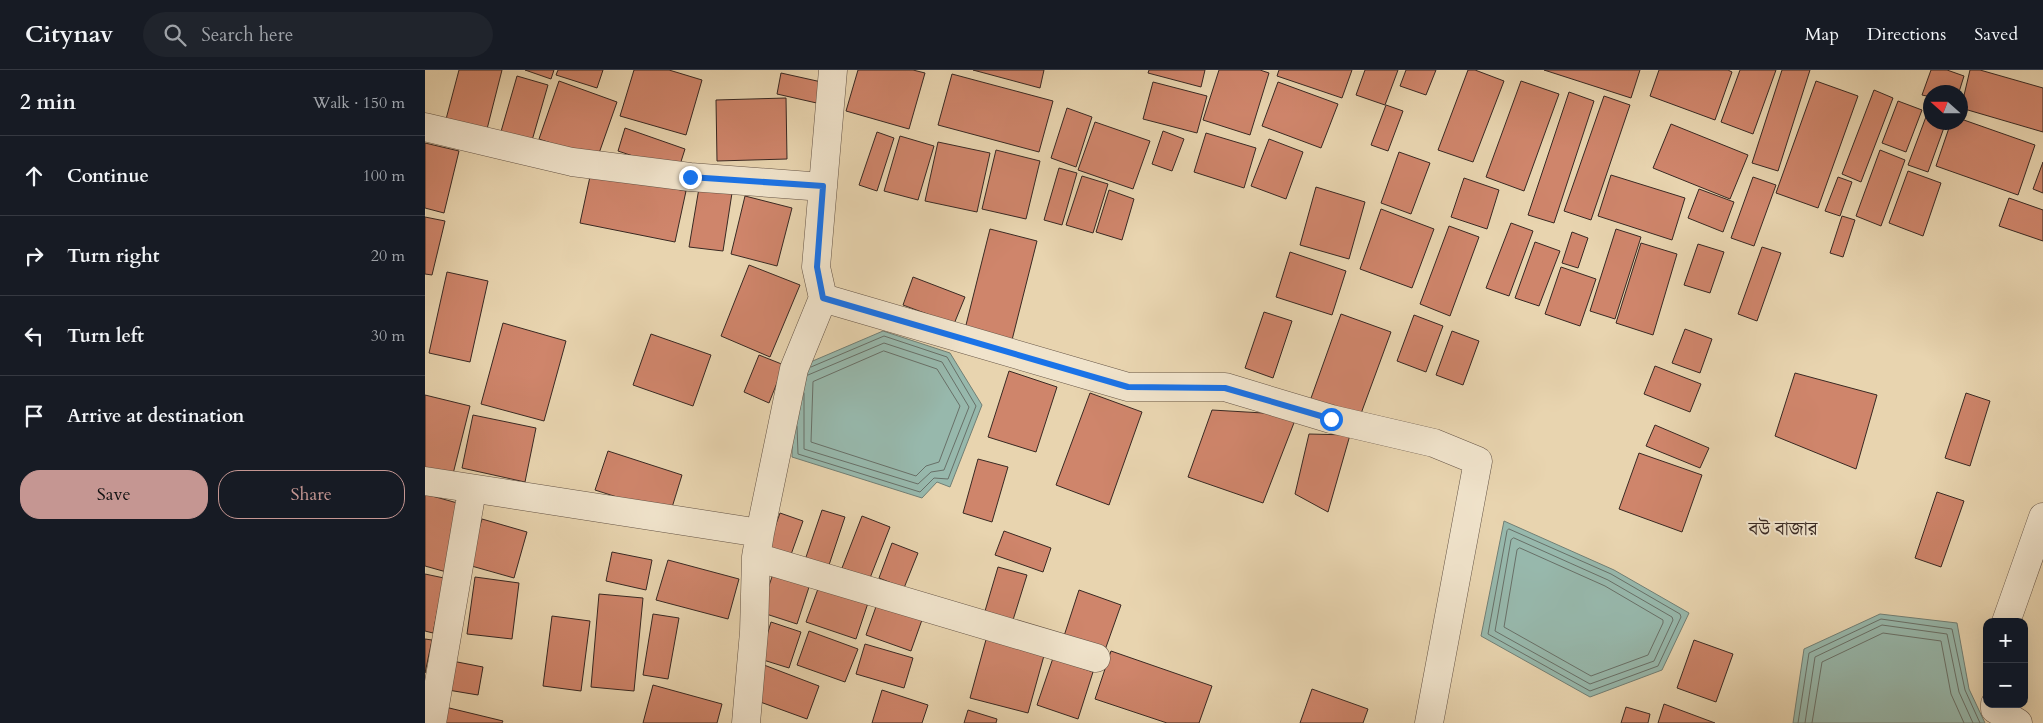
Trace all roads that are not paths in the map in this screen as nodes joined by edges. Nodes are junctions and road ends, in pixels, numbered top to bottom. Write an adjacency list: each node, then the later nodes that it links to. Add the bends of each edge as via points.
1 (833, 70): 3 (street)
2 (425, 127): 3 (street, via 572,162 690,177)
3 (823, 186): 4 (street, via 817,267)
4 (823, 298): 8 (street, via 794,370); 14 (street, via 1128,387 1225,388 1331,419 1434,443 1478,461)
5 (425, 481): 6 (street)
6 (472, 490): 8 (street); 12 (street)
7 (2043, 517): 9 (street)
8 (758, 545): 10 (street); 13 (street)
9 (2007, 618)
10 (1096, 658)
11 (1995, 708): 15 (street)
12 (432, 723)
13 (746, 723)
14 (1429, 723)
15 (2018, 723)

